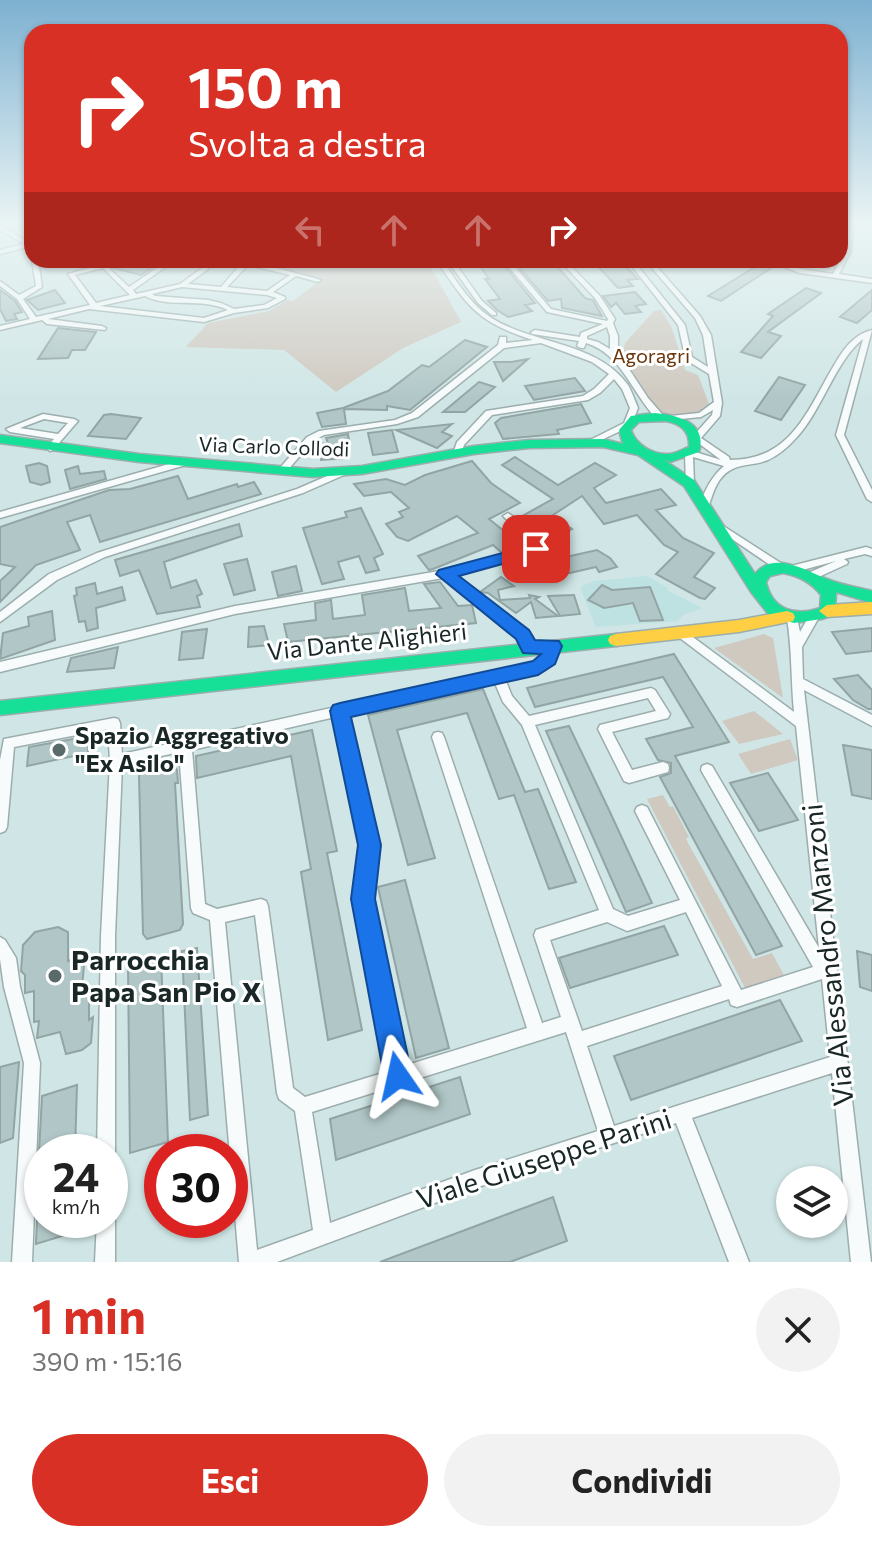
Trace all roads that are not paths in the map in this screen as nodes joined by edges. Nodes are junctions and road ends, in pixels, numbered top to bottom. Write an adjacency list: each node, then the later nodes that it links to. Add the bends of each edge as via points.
1 (38, 281): 20 (street, via 39,287)
2 (75, 281): 22 (street)
3 (120, 281): 17 (street)
4 (145, 281): 17 (street)
5 (188, 281): 15 (street)
6 (230, 281): 16 (street)
7 (285, 281): 19 (street)
8 (453, 281): 26 (street, via 470,305)
9 (466, 281): 31 (street, via 485,307 505,321)
10 (524, 281): 27 (street, via 549,311)
11 (582, 281): 27 (street, via 612,319)
12 (646, 281): 36 (street, via 681,325 689,358)
13 (666, 281): 36 (street, via 698,317 707,335)
14 (0, 283): 20 (street)
15 (182, 285): 16 (street); 18 (street)
16 (222, 289): 19 (street)
17 (132, 292): 18 (street); 22 (street)
18 (146, 293): 23 (street, via 229,306)
19 (268, 293): 23 (street, via 283,298 266,307)
20 (19, 298): 25 (street)
21 (526, 298): 27 (street, via 554,319)
22 (91, 306): 23 (street, via 193,320); 24 (street)
23 (233, 311)
24 (44, 318): 25 (street); 29 (street)
25 (34, 320): 28 (street)
26 (493, 323): 32 (street); 33 (street, via 503,333)
27 (609, 323): 31 (street); 35 (street)
28 (0, 328)
29 (102, 328)
30 (871, 333): 48 (street, via 851,343 784,449); 52 (street, via 840,435)
31 (581, 341): 34 (street); 35 (street)
32 (549, 343): 33 (street); 34 (street)
33 (502, 346): 49 (street, via 415,415 322,433)
34 (582, 356): 35 (street); 37 (street)
35 (614, 356): 39 (street, via 642,398)
36 (713, 373): 38 (street)
37 (614, 374): 40 (street, via 632,398); 46 (street, via 585,398 489,413)
38 (718, 403): 39 (street, via 701,415); 44 (street, via 716,416)
39 (664, 417): 40 (street, via 642,417); 44 (street, via 688,426)
40 (628, 424): 42 (street); 45 (street, via 625,437)
41 (0, 441): 43 (street, Via Carlo Collodi)
42 (592, 441): 45 (street, Via Carlo Collodi); 46 (street, Via Carlo Collodi)
43 (54, 443): 43 (street, via 74,421 43,416 10,429); 47 (street, Via Carlo Collodi)
44 (694, 443): 45 (street, Via Carlo Collodi, via 658,457); 48 (street); 48 (street); 51 (street)
45 (637, 450): 51 (street)
46 (457, 454): 50 (street, Via Carlo Collodi)
47 (183, 463): 49 (street, Via Carlo Collodi); 53 (street)
48 (733, 463): 54 (street, via 709,488)
49 (282, 471): 50 (street, Via Carlo Collodi)
50 (341, 473): 65 (street, via 101,555 53,577)
51 (689, 483): 54 (street)
52 (872, 499)
53 (1, 513)
54 (708, 515): 57 (street); 60 (street)
55 (508, 516): 58 (street, via 538,539 536,549)
56 (870, 550): 57 (street); 59 (street)
57 (787, 569): 59 (street); 60 (street, via 763,574)
58 (445, 574): 69 (street, via 523,635); 71 (street, via 235,610)
59 (816, 580): 61 (street); 63 (street, via 830,600)
60 (759, 594): 64 (street); 66 (street)
61 (872, 597)
62 (872, 608): 63 (street, Via Dante Alighieri)
63 (820, 615): 64 (street, Via Dante Alighieri); 70 (street, Via Alessandro Manzoni)
64 (790, 617): 66 (street, Via Dante Alighieri); 70 (street, Via Alessandro Manzoni)
65 (0, 618)
66 (739, 626): 67 (street, Via Dante Alighieri)
67 (678, 632): 68 (street, Via Dante Alighieri); 78 (street)
68 (553, 646): 69 (street, Via Dante Alighieri); 72 (street, via 538,667)
69 (530, 648): 74 (street, Via Dante Alighieri)
70 (797, 648): 73 (street, Via Alessandro Manzoni)
71 (0, 667)
72 (498, 676): 75 (street); 77 (street, via 507,699)
73 (797, 681): 76 (street); 78 (street, Via Alessandro Manzoni)
74 (0, 708)
75 (340, 711): 80 (street); 96 (street, via 370,845 363,899)
76 (872, 721)
77 (527, 722): 82 (street, via 651,693 664,714 604,729 629,777); 87 (street)
78 (802, 724): 90 (street, Via Alessandro Manzoni)
79 (438, 737): 93 (street)
80 (185, 746): 81 (street); 88 (street, via 198,908)
81 (116, 761): 85 (street, via 114,723 8,743); 99 (street)
82 (663, 768)
83 (707, 770): 90 (street)
84 (642, 811): 86 (street)
85 (0, 827)
86 (689, 904): 87 (street, via 627,924); 91 (street)
87 (608, 914): 92 (street, via 541,935)
88 (217, 916): 97 (street, via 261,906 285,1093); 105 (street)
89 (0, 945): 103 (street, via 8,958 32,1063)
90 (827, 970): 91 (street, via 737,999); 95 (street, Via Alessandro Manzoni)
91 (733, 990): 94 (street)
92 (571, 1022): 93 (street); 94 (street)
93 (537, 1033): 96 (street)
94 (577, 1041): 100 (street)
95 (840, 1062): 98 (street, Viale Giuseppe Parini); 107 (street, Via Alessandro Manzoni)
96 (398, 1076): 97 (street)
97 (303, 1106): 101 (street)
98 (681, 1113): 100 (street, Viale Giuseppe Parini); 106 (street)
99 (106, 1134)
100 (609, 1136): 101 (street, Viale Giuseppe Parini)
101 (323, 1236): 105 (street, Viale Giuseppe Parini)
102 (106, 1238): 104 (street)
103 (22, 1262)
104 (105, 1262)
105 (250, 1262)
106 (739, 1262)
107 (861, 1262)

